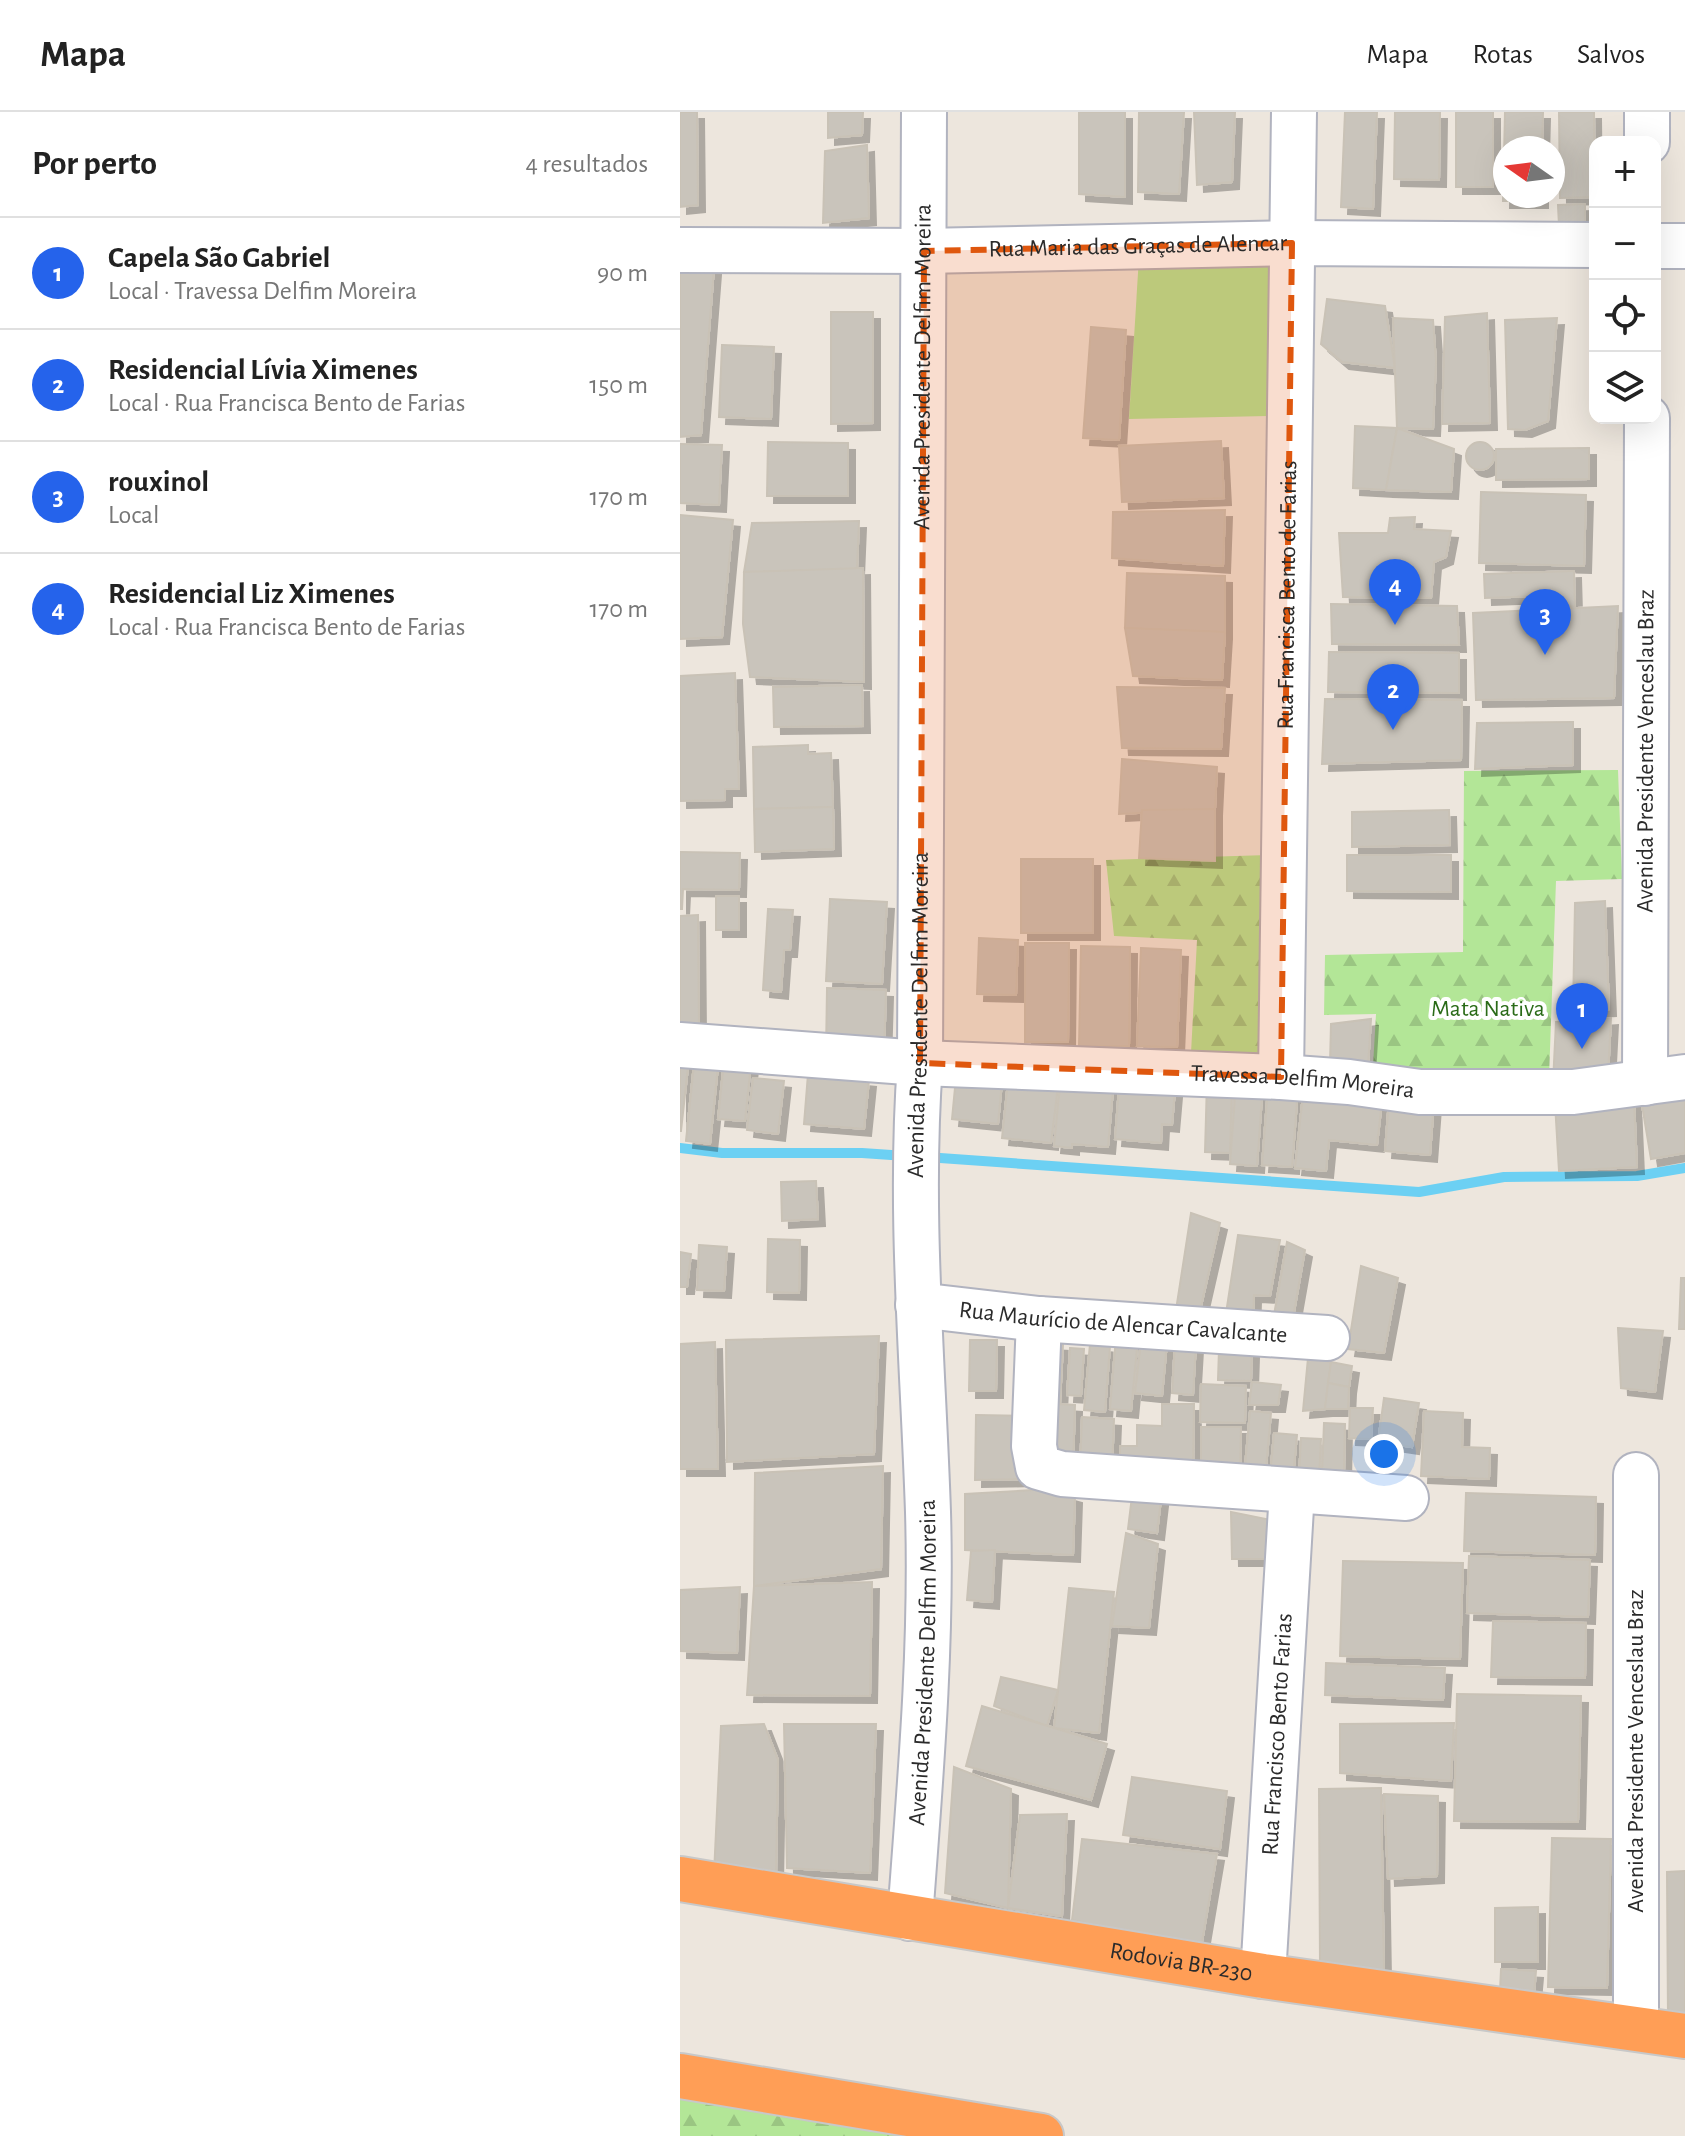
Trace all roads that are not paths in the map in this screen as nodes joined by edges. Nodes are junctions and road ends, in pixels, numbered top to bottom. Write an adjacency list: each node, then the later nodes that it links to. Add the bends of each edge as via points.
1 (924, 112): 10 (street, Avenida Presidente Delfim Moreira)
2 (1294, 112): 5 (street, Rua Francisca Bento de Farias)
3 (1647, 112): 4 (street)
4 (1647, 136)
5 (1292, 243): 6 (street, Rua Maria das Graças de Alencar); 10 (street, Rua Maria das Graças de Alencar); 14 (street, Rua Francisca Bento de Farias)
6 (1589, 245)
7 (1661, 246): 8 (street)
8 (1685, 246)
9 (680, 250): 10 (street, Rua Maria das Graças de Alencar)
10 (924, 251): 13 (street, Avenida Presidente Delfim Moreira)
11 (1647, 424): 15 (street, Avenida Presidente Venceslau Braz)
12 (680, 1045): 13 (street, Travessa Delfim Moreira)
13 (920, 1063): 14 (street, Travessa Delfim Moreira); 16 (street, Avenida Presidente Delfim Moreira, via 914,1154)
14 (1281, 1077): 15 (street, Travessa Delfim Moreira, via 1492,1094 1573,1092)
15 (1665, 1080)
16 (918, 1305): 17 (street, Rua Maurício de Alencar Cavalcante); 23 (street, Avenida Presidente Delfim Moreira, via 929,1623)
17 (1039, 1319): 18 (street, Rua Maurício de Alencar Cavalcante); 20 (street, via 1034,1446 1038,1467 1062,1474)
18 (1327, 1338)
19 (1636, 1475): 25 (street, Avenida Presidente Venceslau Braz)
20 (1292, 1491): 21 (street); 24 (street, Rua Francisco Bento Farias)
21 (1406, 1498)
22 (680, 1879): 23 (highway, Rodovia BR-230)
23 (910, 1918): 24 (highway, Rodovia BR-230)
24 (1263, 1976): 25 (highway, Rodovia BR-230)
25 (1636, 2027): 26 (highway, Rodovia BR-230)
26 (1685, 2036)
27 (680, 2076): 28 (highway)
28 (1041, 2136)

